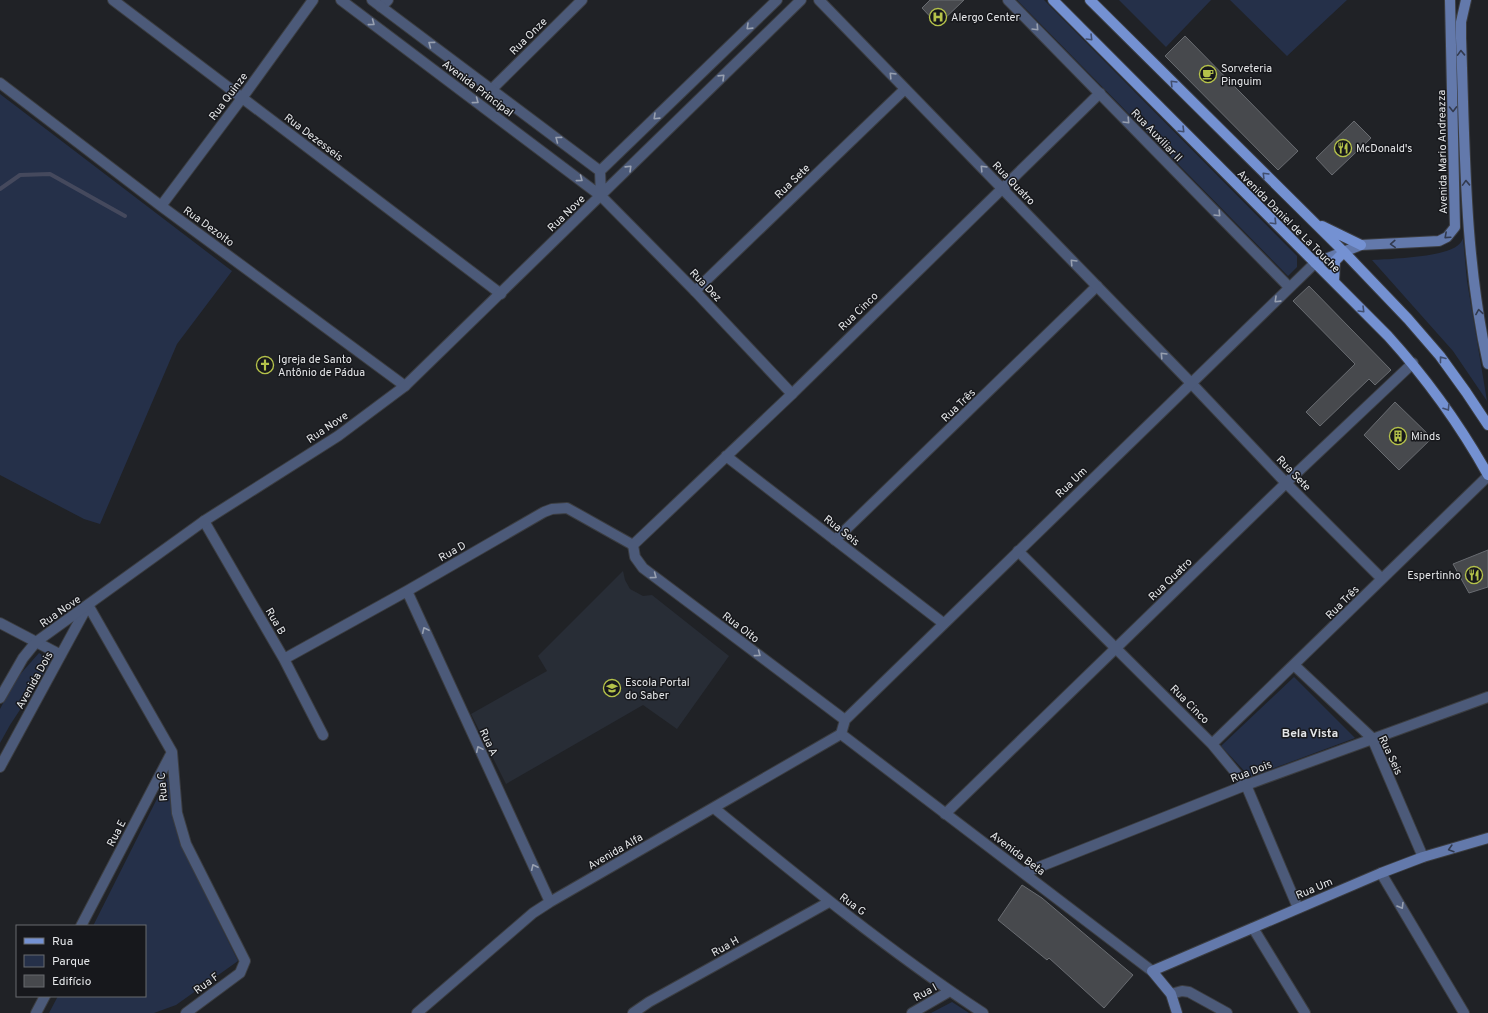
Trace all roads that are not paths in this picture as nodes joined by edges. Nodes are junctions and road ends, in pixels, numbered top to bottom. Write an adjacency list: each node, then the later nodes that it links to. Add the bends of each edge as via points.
1 (113, 0): 19 (street, Rua Dezesseis)
2 (313, 0): 19 (street, Rua Quinze)
3 (341, 0): 22 (street, Avenida Principal, one-way to 22)
4 (372, 0): 14 (street, Avenida Principal)
5 (582, 0): 16 (street, Rua Onze)
6 (777, 0): 20 (street, one-way to 20)
7 (801, 0): 22 (street, one-way to 7)
8 (819, 0): 17 (street, Rua Quatro, one-way to 8)
9 (1008, 0): 18 (street, Rua Auxiliar II, one-way to 18)
10 (1052, 0): 27 (main road, Avenida Daniel de La Touche, one-way to 27)
11 (1090, 0): 24 (main road, Avenida Daniel de La Touche, one-way to 11)
12 (1450, 0): 25 (main road, Avenida Mario Andreazza, one-way to 25, via 1454,227 1447,237 1438,241)
13 (1466, 0): 34 (main road, Avenida Mario Andreazza, one-way to 13, via 1468,229 1461,38 1461,22)
14 (384, 3): 16 (street, Avenida Principal, one-way to 14)
15 (0, 83): 23 (street, Rua Dezoito)
16 (492, 89): 20 (street, Avenida Principal, one-way to 16)
17 (905, 89): 21 (street, Rua Quatro, one-way to 17); 31 (street, Rua Sete)
18 (1100, 94): 21 (street, Rua Cinco); 30 (street, Rua Auxiliar II, one-way to 30)
19 (242, 98): 23 (street, Rua Quinze); 32 (street, Rua Dezesseis)
20 (600, 171): 22 (street)
21 (1002, 188): 29 (street, Rua Quatro, one-way to 21); 37 (street, Rua Cinco)
22 (601, 196): 31 (street, Rua Dez); 32 (street, Rua Nove)
23 (161, 206): 36 (street, Rua Dezoito)
24 (1313, 222): 25 (main road); 26 (main road, Avenida Daniel de La Touche)
25 (1361, 245): 26 (main road, Avenida Mario Andreazza)
26 (1344, 252): 27 (main road, Avenida Mario Andreazza); 28 (main road, via 1335,261); 38 (main road, Avenida Daniel de La Touche, one-way to 26, via 1436,351)
27 (1315, 263): 28 (main road, Avenida Daniel de La Touche); 30 (street, Rua Um)
28 (1334, 282): 33 (main road, Avenida Daniel de La Touche, one-way to 33)
29 (1097, 286): 35 (street, Rua Quatro, one-way to 29); 43 (street, Rua Três)
30 (1289, 287): 35 (street, Rua Um, one-way to 35)
31 (695, 291): 37 (street, Rua Dez)
32 (501, 294): 36 (street, Rua Nove)
33 (1413, 363): 40 (main road, Avenida Daniel de La Touche, one-way to 40, via 1445,405); 41 (street, Rua Quatro)
34 (1488, 364)
35 (1191, 383): 41 (street, Rua Sete); 45 (street, Rua Um)
36 (405, 386): 42 (street, Rua Nove, via 338,436)
37 (792, 394): 39 (street, Rua Cinco)
38 (1488, 425)
39 (726, 456): 43 (street, Rua Seis); 44 (street, Rua Cinco)
40 (1488, 476): 46 (street, Rua Três)
41 (1286, 483): 46 (street, Rua Sete); 52 (street, Rua Quatro)
42 (204, 521): 48 (street, Rua Nove); 54 (street, Rua B)
43 (835, 540): 50 (street, Rua Seis)
44 (633, 545): 47 (street, Rua D, via 567,508 552,509); 58 (street, Rua Oito, one-way to 58, via 635,557 643,568)
45 (1018, 550): 50 (street, Rua Um); 52 (street, Rua Cinco)
46 (1382, 579): 55 (street, Rua Três)
47 (407, 591): 54 (street, Rua D); 72 (street, Rua A, one-way to 47)
48 (88, 605): 51 (street, Rua Nove); 53 (street, Avenida Dois); 63 (street, Rua C)
49 (0, 623): 51 (street)
50 (943, 623): 58 (street, Rua Um)
51 (36, 642): 53 (street); 57 (street, Avenida Dois, via 20,663)
52 (1116, 647): 62 (street, Rua Cinco); 67 (street, Rua Quatro)
53 (61, 655): 64 (street, Avenida Dois)
54 (284, 659): 60 (street, Rua B)
55 (1294, 665): 61 (street, Rua Seis); 62 (street, Rua Três)
56 (1488, 697): 61 (street, Rua Dois)
57 (0, 698)
58 (845, 720): 59 (street)
59 (841, 734): 66 (street, Avenida Alfa); 67 (street, Avenida Beta)
60 (324, 735)
61 (1372, 738): 65 (street, Rua Dois); 69 (street, Rua Seis)
62 (1212, 744): 65 (street, Rua Cinco)
63 (172, 752): 75 (street, Rua E); 78 (street, Rua C, via 177,814 186,844 243,956 244,967)
64 (0, 767)
65 (1246, 785): 70 (street, Rua Dois); 74 (street, Rua Cinco)
66 (714, 808): 72 (street, Avenida Alfa); 73 (street, Rua G)
67 (945, 814): 70 (street, Avenida Beta)
68 (1488, 838): 69 (main road, Rua Um, one-way to 69)
69 (1423, 857): 71 (main road, Rua Um)
70 (1024, 873): 77 (street, Avenida Beta)
71 (1381, 873): 74 (main road, Rua Um); 91 (street, one-way to 91)
72 (550, 902): 84 (street, Avenida Alfa, via 533,913)
73 (829, 902): 79 (street, Rua G); 85 (street, Rua H)
74 (1298, 908): 76 (main road, Rua Um)
75 (82, 925)
76 (1253, 928): 77 (main road, Rua Um); 90 (street)
77 (1152, 971): 80 (main road, Avenida Beta)
78 (240, 973): 83 (street, Rua F)
79 (950, 991): 86 (street, Rua I); 87 (street, Rua G)
80 (1171, 994): 88 (main road, Avenida Beta); 89 (street, via 1189,992)
81 (44, 997): 82 (street)
82 (36, 1013)
83 (186, 1013)
84 (417, 1013)
85 (633, 1013)
86 (912, 1013)
87 (983, 1013)
88 (1178, 1013)
89 (1227, 1013)
90 (1305, 1013)
91 (1464, 1013)

